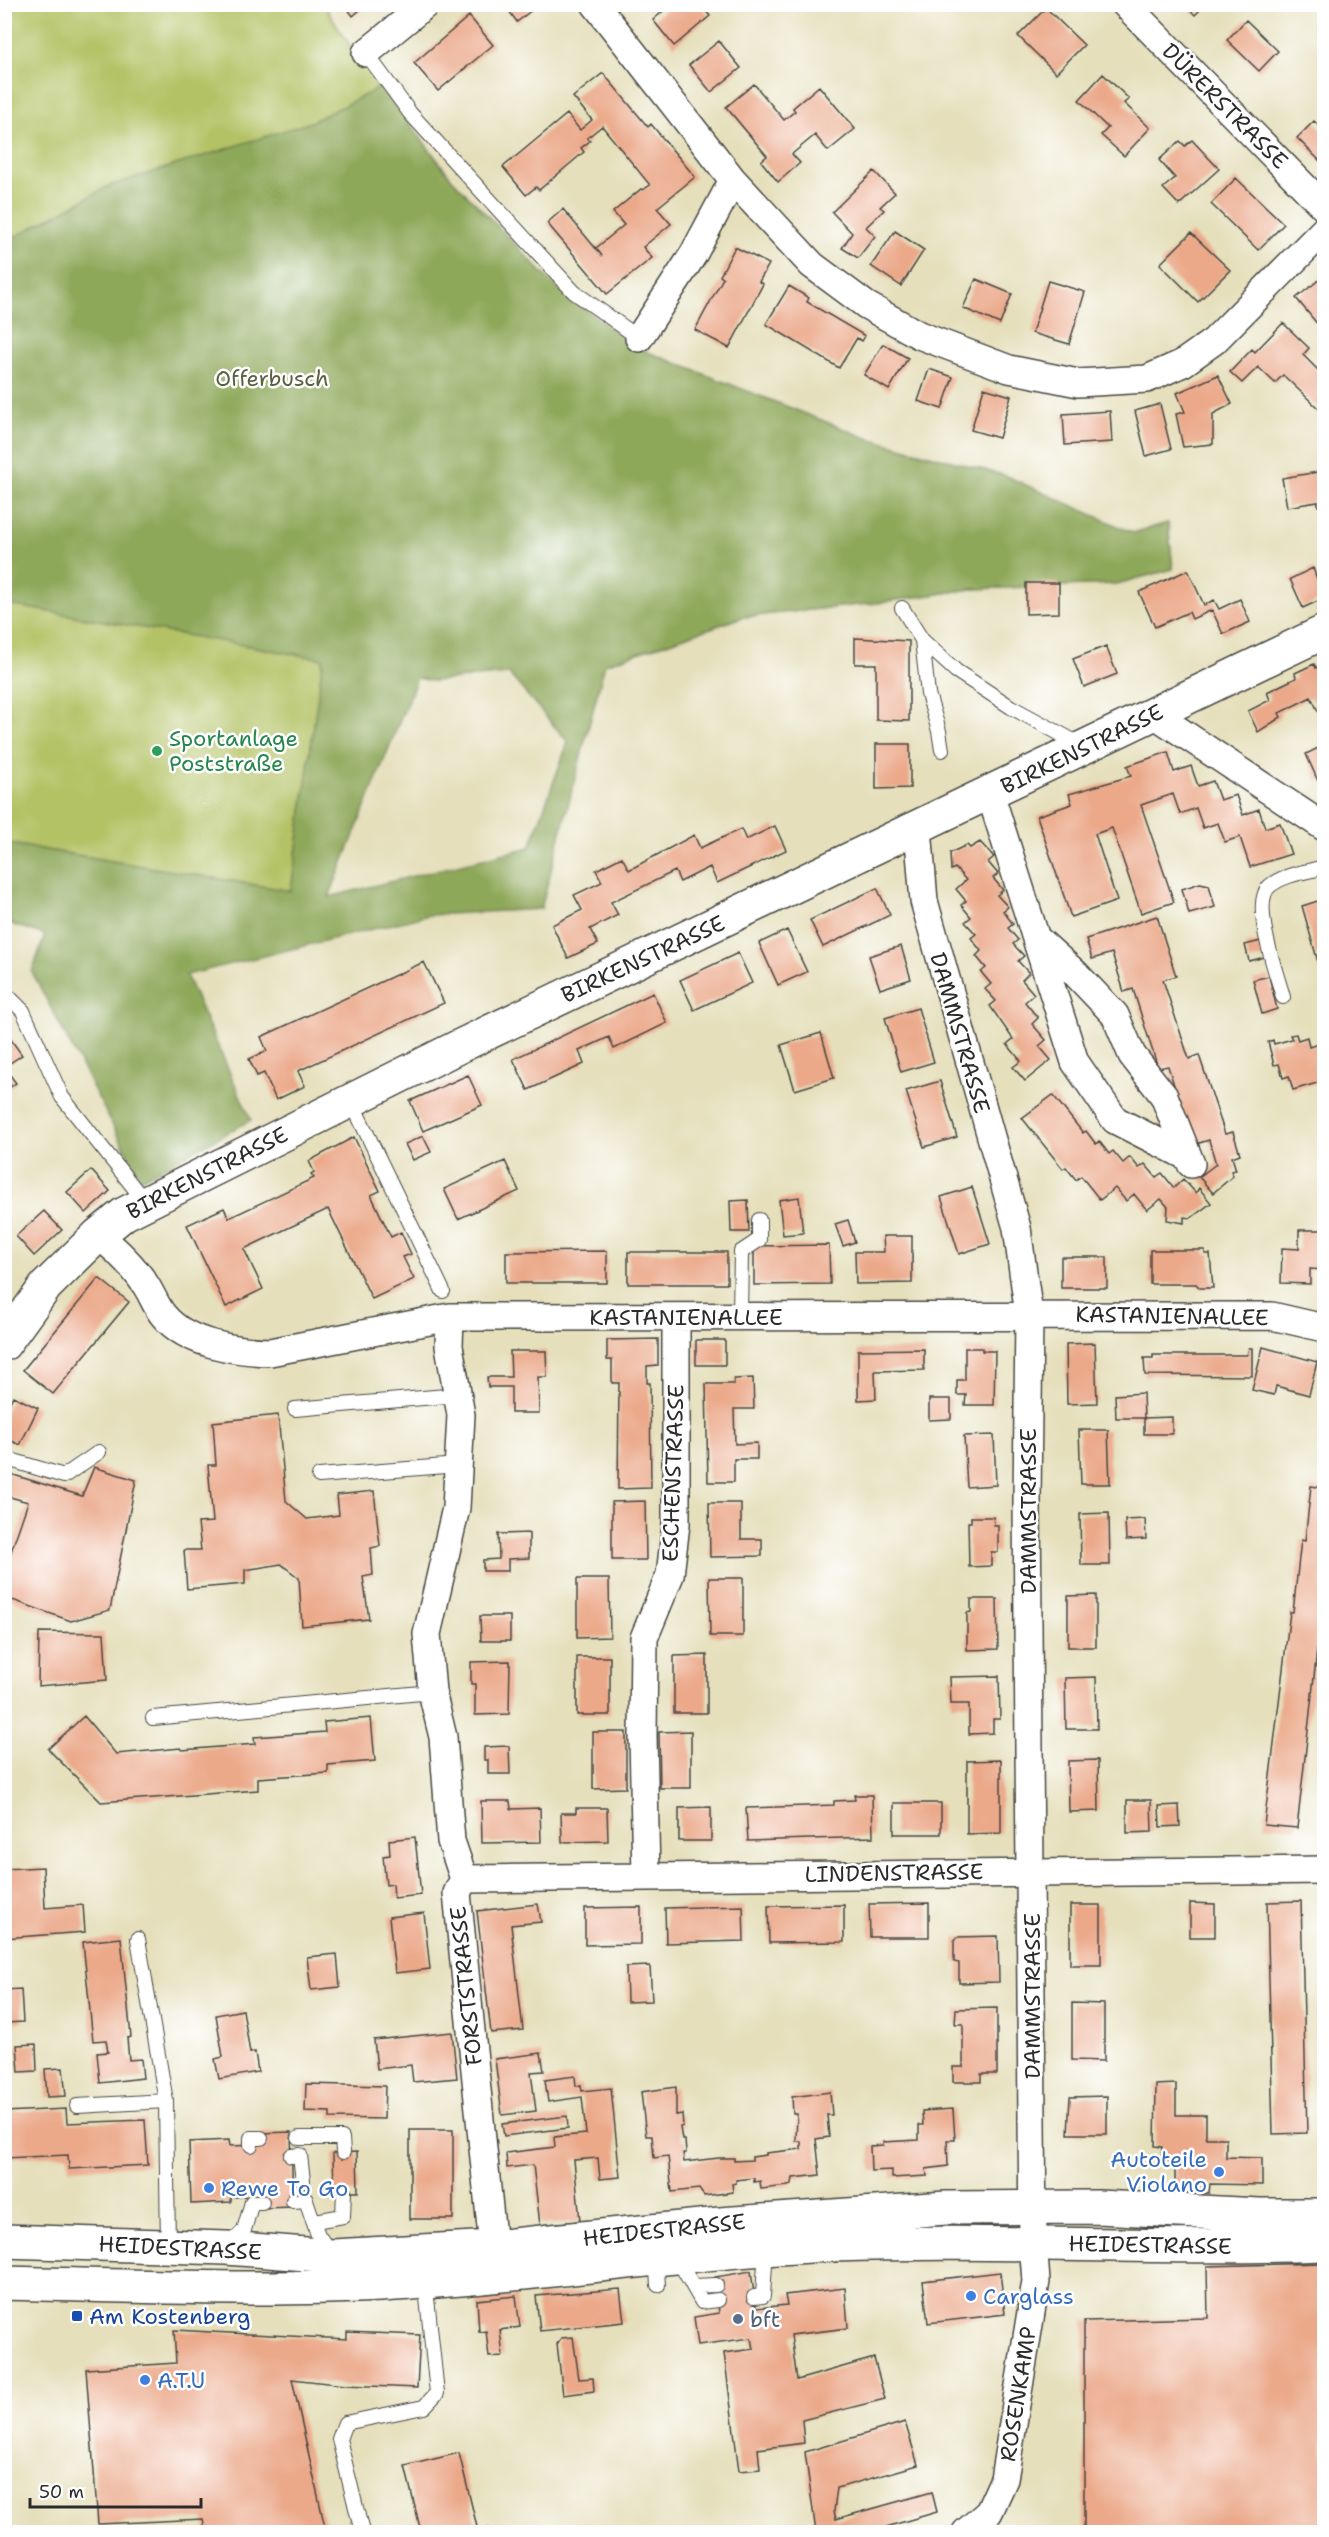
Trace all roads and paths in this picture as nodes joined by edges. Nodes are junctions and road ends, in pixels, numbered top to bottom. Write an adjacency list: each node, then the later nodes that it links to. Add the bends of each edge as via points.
1 (426, 4): 4 (street)
2 (595, 4): 5 (street)
3 (1125, 4): 6 (street, DÜRERSTRASSE)
4 (366, 53): 8 (lane, via 410,113 574,292)
5 (733, 180): 7 (street, via 812,265 866,305 919,335 1009,369 1078,383 1147,379 1183,363 1214,341); 8 (street, via 693,255)
6 (1324, 207)
7 (1324, 230)
8 (639, 338)
9 (902, 608): 11 (lane)
10 (1324, 632): 12 (main road, BIRKENSTRASSE)
11 (922, 640): 13 (lane, via 992,696); 14 (lane, via 928,694)
12 (1154, 714): 13 (main road, BIRKENSTRASSE); 16 (street)
13 (1083, 746): 15 (main road, BIRKENSTRASSE)
14 (942, 750)
15 (990, 793): 17 (main road, BIRKENSTRASSE); 19 (street)
16 (1324, 827)
17 (918, 828): 22 (main road, BIRKENSTRASSE); 27 (street, DAMMSTRASSE, via 924,900 1020,1248)
18 (1324, 867): 21 (lane, via 1283,878 1263,893 1262,916)
19 (1036, 938): 19 (street, via 1075,1062 1115,1120 1192,1165 1164,1096 1132,1055 1115,1015)
20 (4, 992): 23 (lane, via 23,1011 62,1097)
21 (1283, 997)
22 (351, 1101): 23 (main road, BIRKENSTRASSE); 26 (lane)
23 (146, 1203): 25 (main road, BIRKENSTRASSE, via 124,1214)
24 (759, 1220): 30 (lane, via 759,1240 741,1252)
25 (98, 1235): 28 (street, KASTANIENALLEE, via 123,1255 164,1317 189,1335 243,1352 270,1352); 32 (main road, BIRKENSTRASSE, via 46,1286)
26 (443, 1291)
27 (1029, 1315): 30 (street, KASTANIENALLEE); 31 (street, KASTANIENALLEE, via 1272,1316); 42 (street, DAMMSTRASSE)
28 (450, 1317): 29 (street, KASTANIENALLEE); 33 (street, FORSTSTRASSE, via 449,1346)
29 (676, 1317): 30 (street, KASTANIENALLEE); 43 (street, ESCHENSTRASSE, via 676,1524 670,1575 644,1638)
30 (740, 1317)
31 (1324, 1328)
32 (7, 1334)
33 (458, 1395): 34 (lane); 37 (street, FORSTSTRASSE)
34 (295, 1409)
35 (99, 1452): 36 (lane, via 64,1476)
36 (4, 1458)
37 (458, 1465): 38 (lane); 39 (street, FORSTSTRASSE, via 456,1508 427,1634)
38 (319, 1476)
39 (432, 1692): 40 (lane); 44 (street, FORSTSTRASSE, via 443,1737 451,1841)
40 (153, 1718)
41 (1324, 1870): 42 (street, LINDENSTRASSE)
42 (1031, 1872): 43 (street, LINDENSTRASSE); 51 (street, DAMMSTRASSE)
43 (646, 1876): 44 (street, LINDENSTRASSE)
44 (464, 1879): 58 (street, FORSTSTRASSE, via 457,1893)
45 (138, 1940): 46 (lane)
46 (166, 2101): 47 (lane); 57 (lane)
47 (77, 2106)
48 (343, 2152): 53 (lane, via 342,2138 295,2138 299,2200)
49 (344, 2192): 53 (lane, via 343,2216)
50 (255, 2200): 59 (lane, via 244,2230)
51 (1034, 2207): 52 (main road, HEIDESTRASSE); 55 (street, DAMMSTRASSE); 58 (main road, HEIDESTRASSE, via 832,2215)
52 (1324, 2215)
53 (315, 2221): 61 (lane, via 318,2235)
54 (4, 2241): 57 (main road, HEIDESTRASSE)
55 (1034, 2243): 56 (main road, HEIDESTRASSE); 60 (main road, HEIDESTRASSE); 70 (street, ROSENKAMP, via 1036,2281 1004,2479 989,2512)
56 (1324, 2244)
57 (168, 2246): 59 (main road, HEIDESTRASSE)
58 (494, 2247): 61 (main road, HEIDESTRASSE)
59 (226, 2248): 61 (main road, HEIDESTRASSE)
60 (771, 2248): 62 (main road, HEIDESTRASSE); 67 (lane, via 758,2281 763,2296)
61 (333, 2256)
62 (663, 2267): 63 (main road, HEIDESTRASSE); 66 (lane)
63 (422, 2282): 64 (main road, HEIDESTRASSE, via 311,2286); 69 (lane, via 437,2393 424,2407 345,2423 339,2439)
64 (4, 2283)
65 (716, 2285): 66 (lane)
66 (694, 2286): 68 (lane, via 702,2302)
67 (754, 2296)
68 (718, 2300)
69 (362, 2532)
70 (966, 2532)

